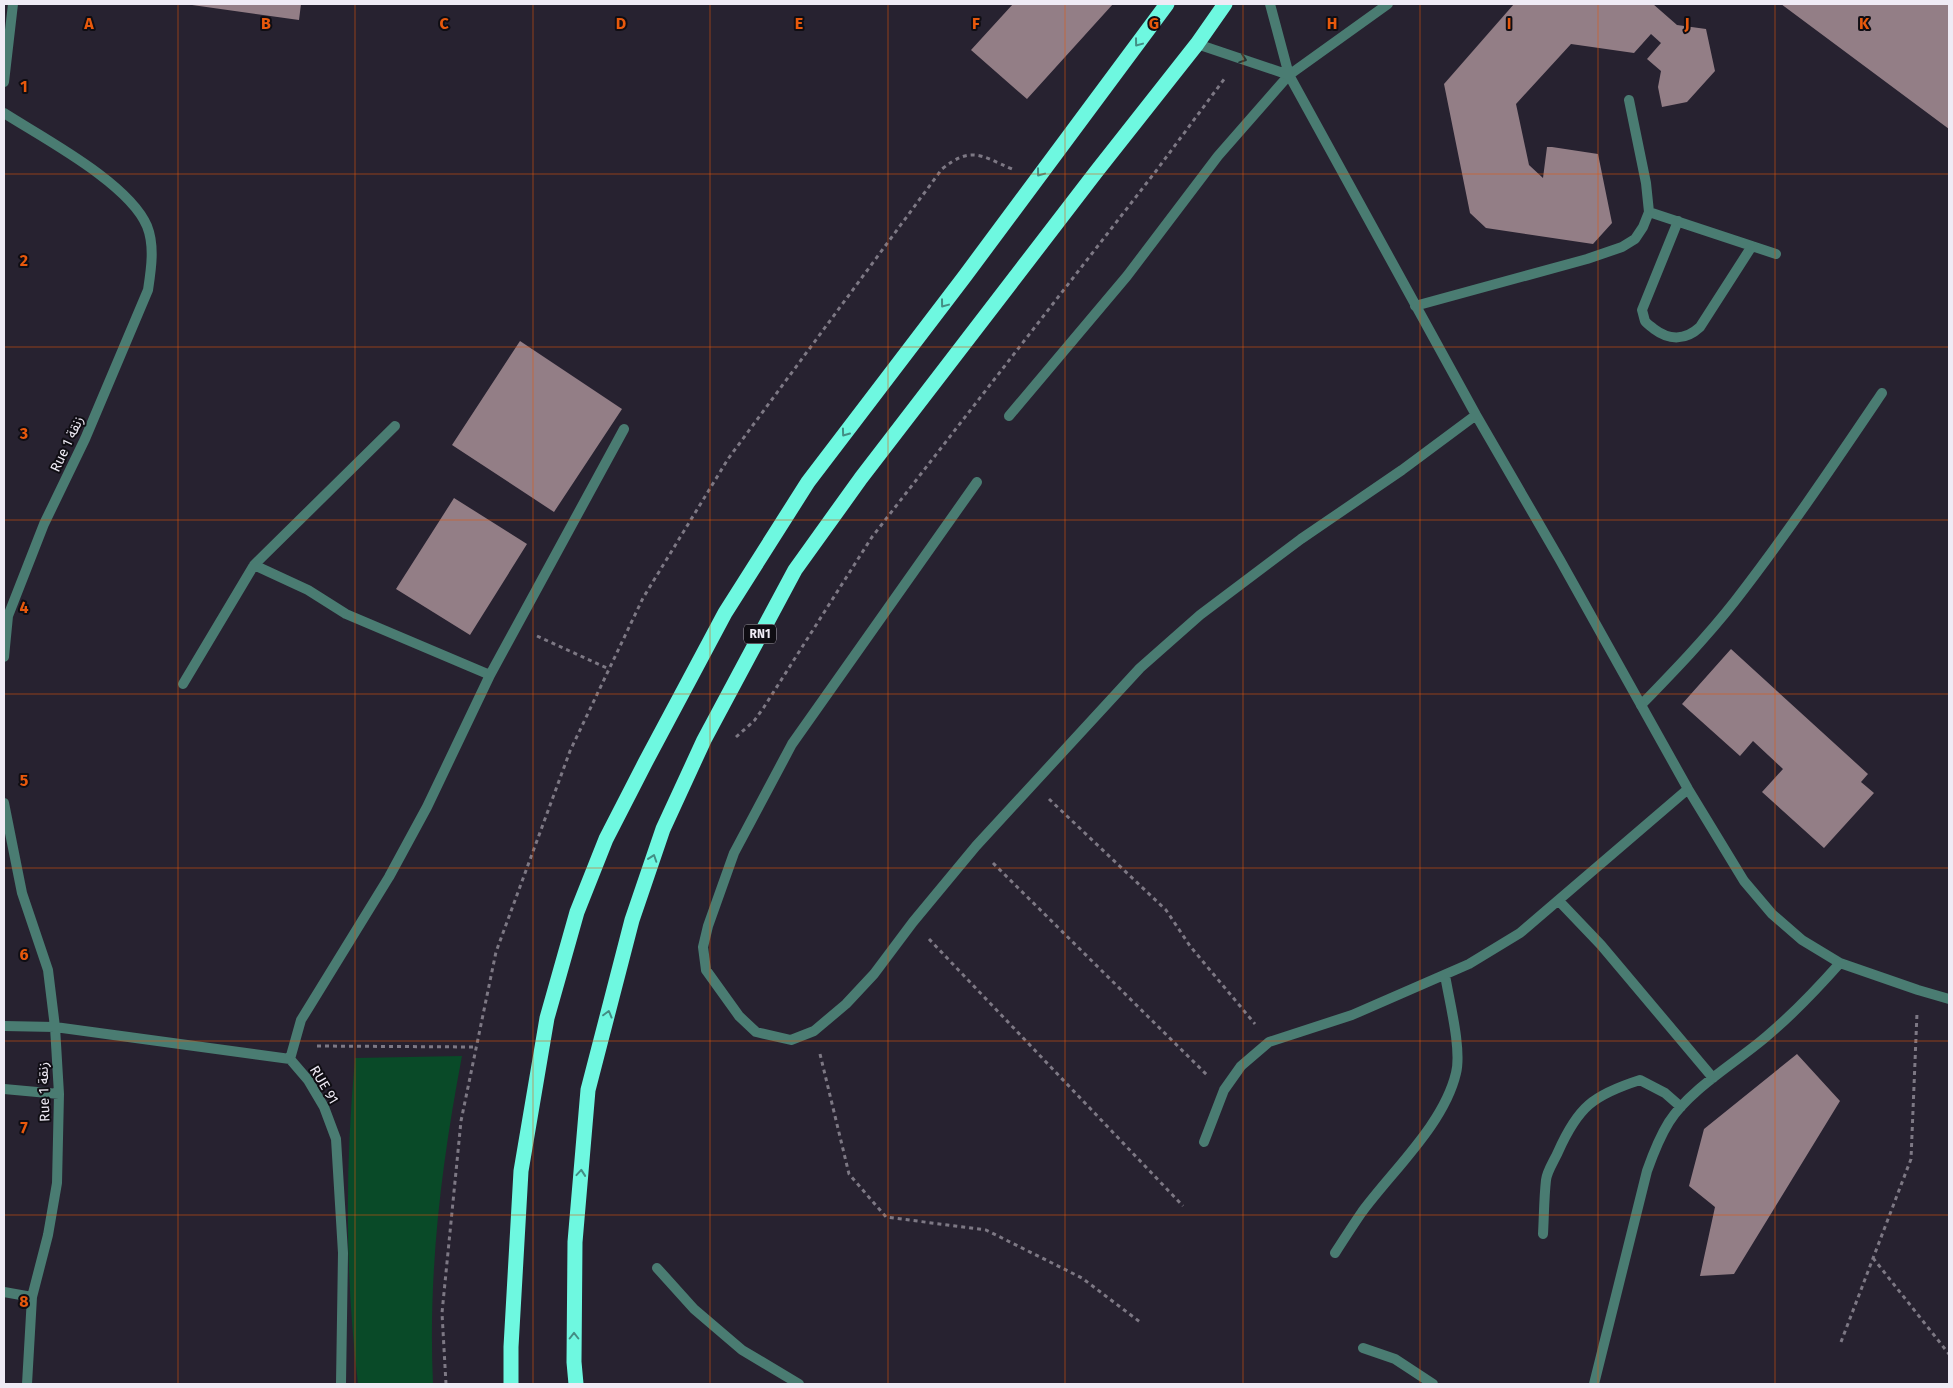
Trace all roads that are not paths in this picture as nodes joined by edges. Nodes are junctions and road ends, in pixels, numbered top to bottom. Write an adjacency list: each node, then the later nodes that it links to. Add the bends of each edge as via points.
1 (12, 4): 8 (street)
2 (1167, 4): 49 (highway, one-way to 49, via 808,482 726,613 606,839 577,912 546,1018 521,1171)
3 (1225, 4): 6 (highway, RN1)
4 (1270, 4): 7 (street)
5 (1388, 4): 7 (street)
6 (1197, 44): 7 (street, one-way to 7); 50 (highway, RN1, one-way to 6, via 574,1242 588,1090 632,920 663,829 704,740 781,594 814,542)
7 (1289, 75): 15 (street); 18 (street, via 1218,156 1127,276)
8 (4, 82)
9 (1629, 100): 11 (street)
10 (4, 114): 23 (street, Rue 1 زنقة, via 87,165 119,190 147,226 152,266 148,290 85,438 44,524 8,616)
11 (1649, 212): 12 (street); 15 (street, via 1635,239 1622,247)
12 (1678, 221): 13 (street); 13 (street, via 1642,310 1646,321 1669,337 1681,339 1700,327)
13 (1752, 246): 14 (street)
14 (1776, 254)
15 (1415, 306): 17 (street)
16 (1882, 393): 26 (street, via 1734,602)
17 (1476, 415): 21 (street, via 1200,615 1140,668 976,846 874,974 814,1032 792,1040 756,1032 739,1016 706,970 703,947 734,853 792,744); 26 (street)
18 (1009, 416)
19 (395, 426): 22 (street)
20 (624, 429): 24 (street)
21 (977, 482)
22 (254, 565): 24 (street, via 308,590 346,614); 25 (street)
23 (4, 657)
24 (490, 675): 35 (street, via 427,807 389,877 301,1020)
25 (183, 684)
26 (1641, 706): 27 (street)
27 (1688, 789): 29 (street); 30 (street, via 1744,881 1772,914 1802,940)
28 (4, 803): 34 (street, Rue 1 زنقة, via 22,893 48,970)
29 (1559, 901): 31 (street, via 1520,933); 36 (street, via 1601,945)
30 (1840, 963): 32 (street); 36 (street, via 1766,1037)
31 (1445, 975): 40 (street, via 1352,1015 1269,1042 1241,1066 1224,1090); 42 (street, via 1458,1052 1457,1073 1424,1135 1362,1212)
32 (1949, 999)
33 (4, 1026): 34 (street, RUE 91)
34 (55, 1027): 35 (street, RUE 91); 38 (street, Rue 1 زنقة)
35 (290, 1059): 48 (street, RUE 91, via 308,1080 324,1107 336,1139 343,1253)
36 (1714, 1078): 39 (street)
37 (4, 1090): 38 (street)
38 (59, 1094): 45 (street, Rue 1 زنقة, via 57,1183)
39 (1681, 1107): 41 (street, via 1665,1093 1640,1080 1607,1092 1581,1111 1546,1178); 53 (street, via 1657,1144 1647,1171)
40 (1204, 1142)
41 (1543, 1234)
42 (1335, 1253)
43 (657, 1268): 51 (street, via 694,1309 742,1350)
44 (4, 1292): 45 (street)
45 (32, 1297): 47 (street, Rue 1 زنقة)
46 (1363, 1348): 52 (street, via 1394,1359)
47 (27, 1384)
48 (340, 1384)
49 (511, 1384)
50 (576, 1384)
51 (799, 1384)
52 (1432, 1384)
53 (1594, 1384)

